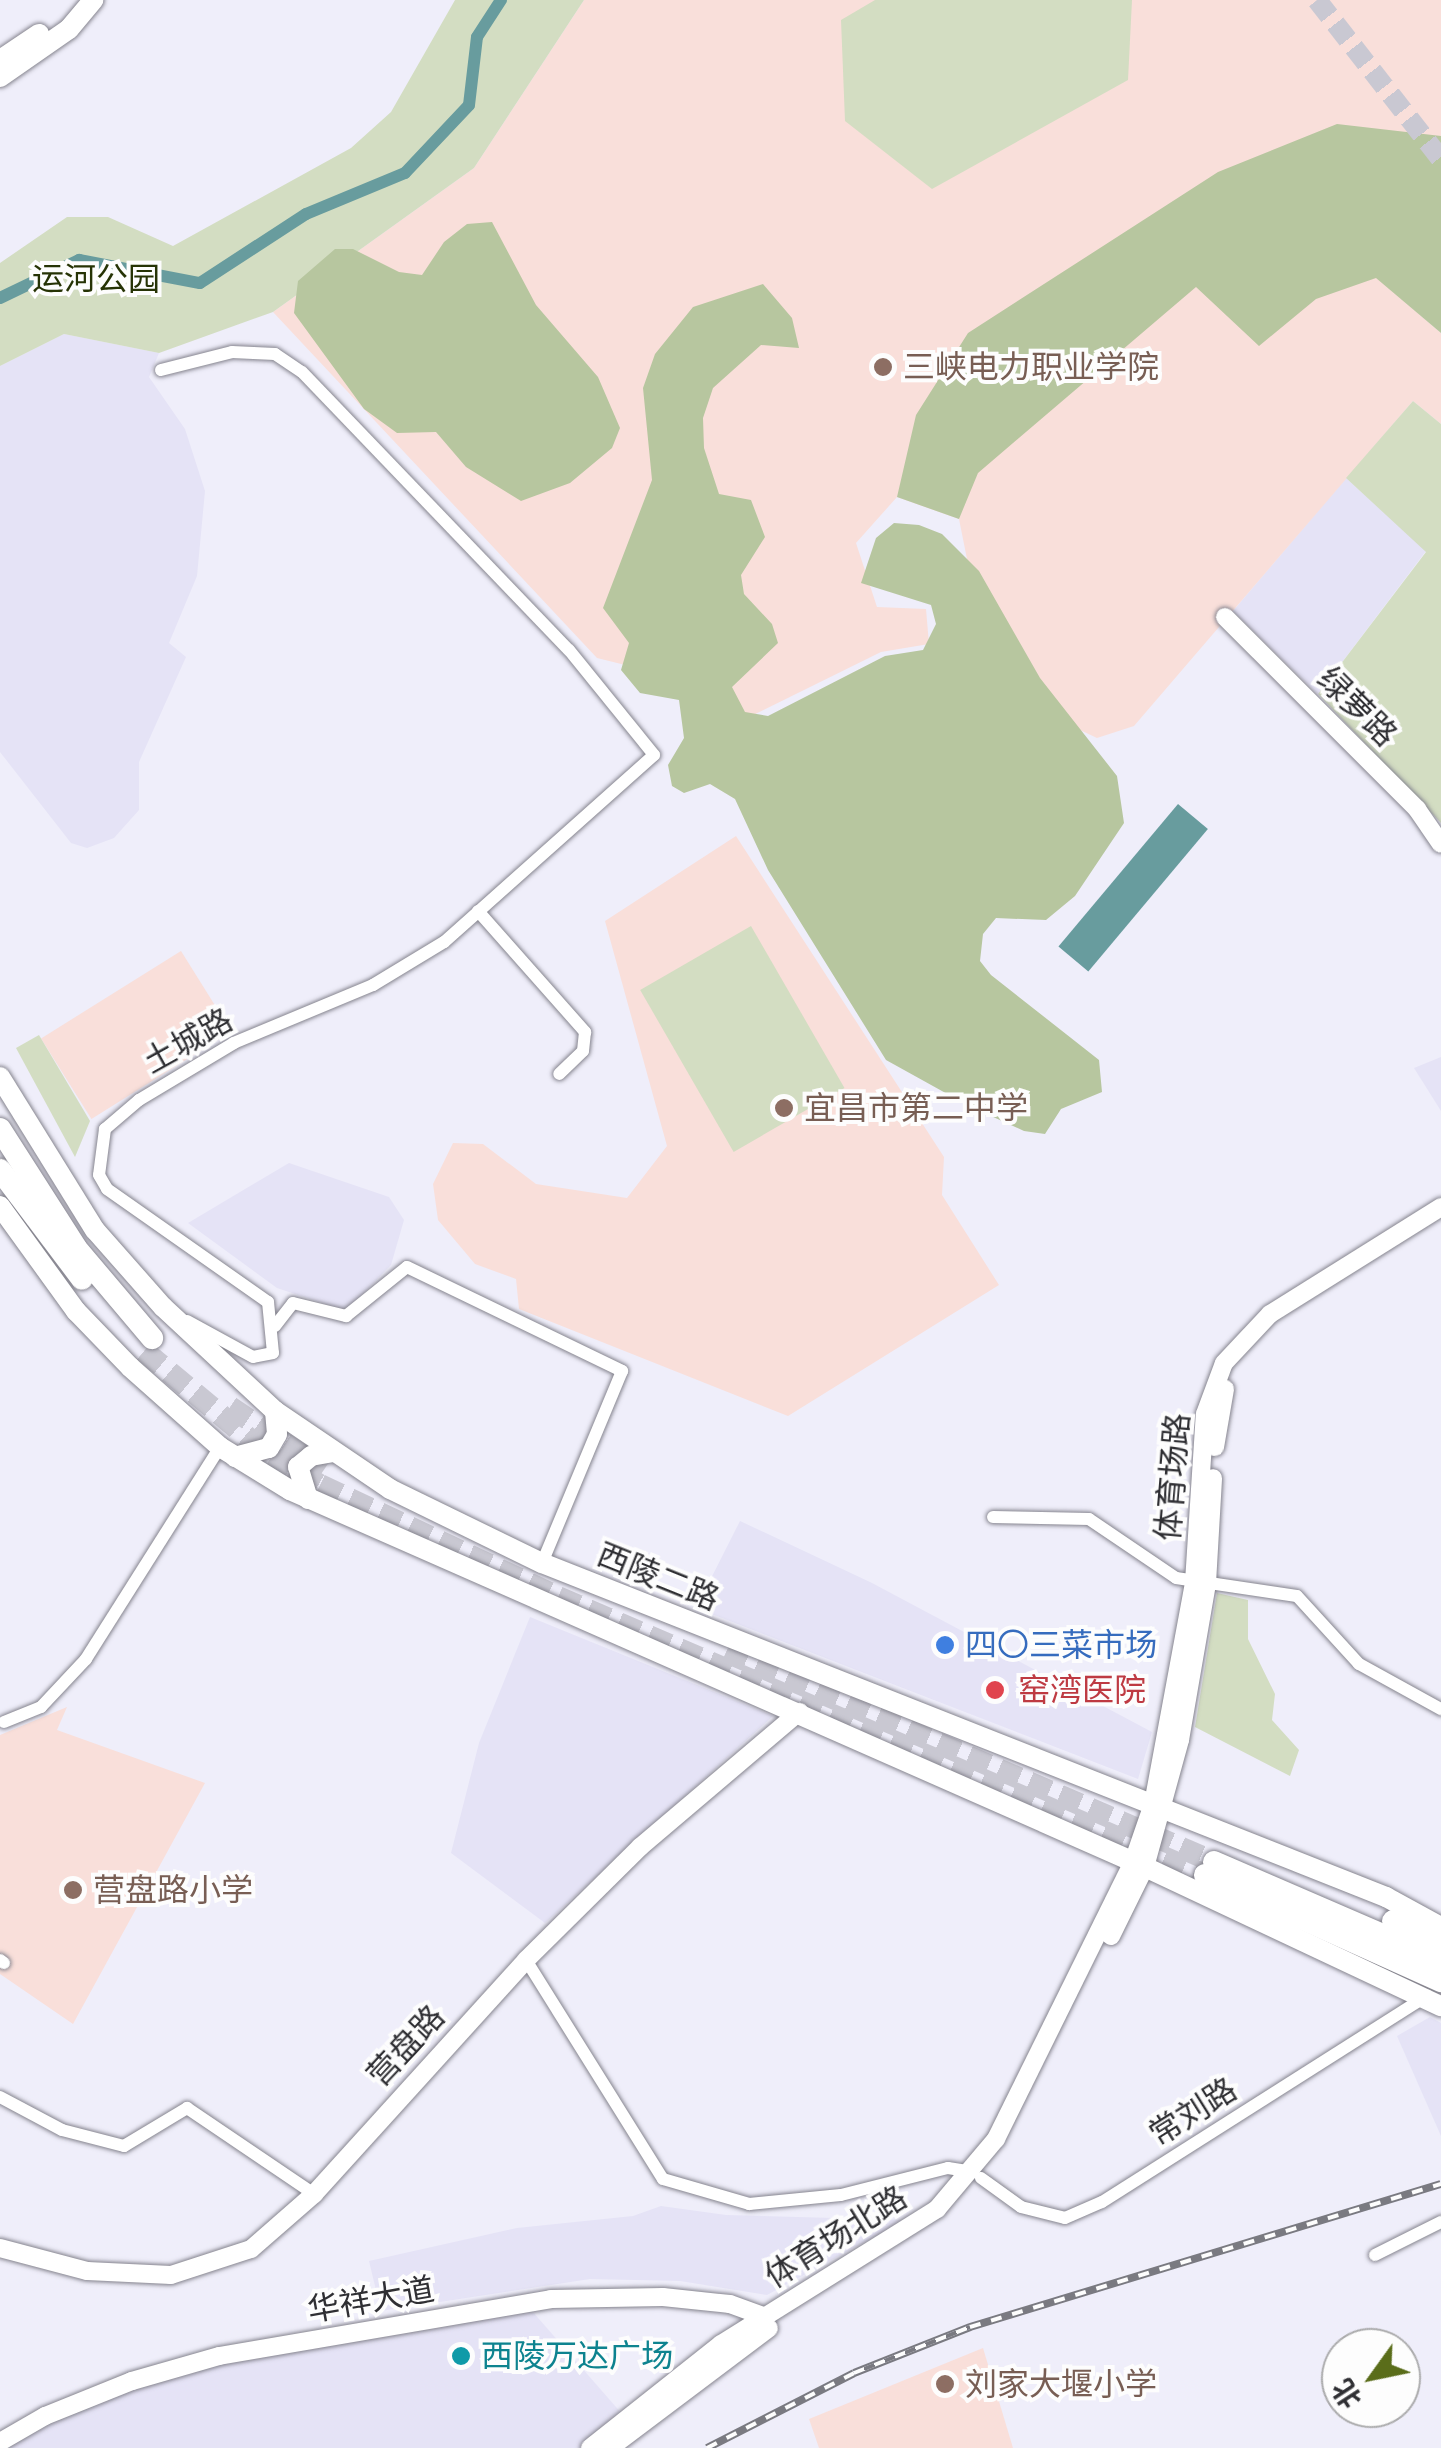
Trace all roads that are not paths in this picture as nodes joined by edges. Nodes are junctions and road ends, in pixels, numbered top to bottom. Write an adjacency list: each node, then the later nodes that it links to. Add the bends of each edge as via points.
1 (77, 0): 3 (main road, via 60,20)
2 (92, 0): 4 (main road, via 70,29)
3 (0, 60)
4 (0, 77)
5 (161, 370): 8 (street, 土城路, via 232,352 275,354 302,372 517,593 654,756)
6 (1225, 617): 7 (main road, 绿萝路, via 1418,810)
7 (1441, 844)
8 (478, 911): 9 (street, via 585,1032 583,1051); 17 (street, 土城路, via 444,942 373,985 234,1043 105,1129 99,1175 107,1189 268,1302)
9 (559, 1074)
10 (0, 1076): 16 (main road, 西陵二路, via 95,1230)
11 (0, 1128): 12 (highway, via 76,1248 148,1344 40,1230)
12 (0, 1170)
13 (0, 1206): 19 (main road, via 76,1310)
14 (1441, 1207): 24 (main road, 体育场路, via 1270,1314 1224,1362 1205,1414)
15 (1441, 1218): 24 (main road, 体育场路, via 1296,1308 1236,1363 1216,1428)
16 (162, 1308): 17 (street, via 264,1359 273,1353); 18 (main road, 西陵二路)
17 (275, 1326): 23 (street, via 293,1303 346,1316 407,1267 622,1371)
18 (275, 1411): 19 (main road, via 277,1434 269,1448); 20 (main road, 西陵二路)
19 (228, 1452): 21 (main road); 27 (street, via 86,1659 41,1706)
20 (334, 1452): 21 (main road, via 302,1461 296,1477); 23 (main road, 西陵二路, via 390,1488)
21 (308, 1499): 26 (main road)
22 (993, 1517): 24 (street, via 1088,1519 1176,1578)
23 (542, 1563): 28 (main road, 西陵二路)
24 (1200, 1582): 25 (street, via 1297,1596 1359,1664); 28 (main road, 体育场路)
25 (1441, 1709)
26 (799, 1712): 30 (main road); 33 (main road, 营盘路, via 640,1848)
27 (4, 1722)
28 (1159, 1807): 30 (main road, 体育场路); 31 (main road, 西陵二路, via 1386,1897)
29 (1212, 1862): 32 (highway); 34 (highway); 35 (highway, via 1410,1964)
30 (1139, 1864): 35 (main road); 37 (main road, 体育场北路, via 1000,2142)
31 (1441, 1928)
32 (1441, 1940)
33 (526, 1960): 37 (street, via 663,2180 749,2204 841,2195 948,2168); 38 (main road, 营盘路)
34 (1441, 1960)
35 (1437, 1992): 37 (street, 常刘路, via 1102,2202 1065,2218 1040,2216)
36 (0, 2097): 38 (street, via 62,2130 124,2146 187,2108)
37 (976, 2175): 42 (main road, 体育场北路, via 892,2243); 45 (main road, 体育场北路, via 946,2216 731,2354)
38 (314, 2194): 40 (main road, 营盘路, via 251,2249 202,2270 86,2271)
39 (1441, 2222): 41 (street)
40 (0, 2248)
41 (1374, 2256)
42 (766, 2317): 43 (main road, 华祥大道, via 730,2304 663,2297 551,2298 219,2356 132,2381); 44 (main road, 体育场北路)
43 (0, 2442)
44 (590, 2448)
45 (610, 2448)

